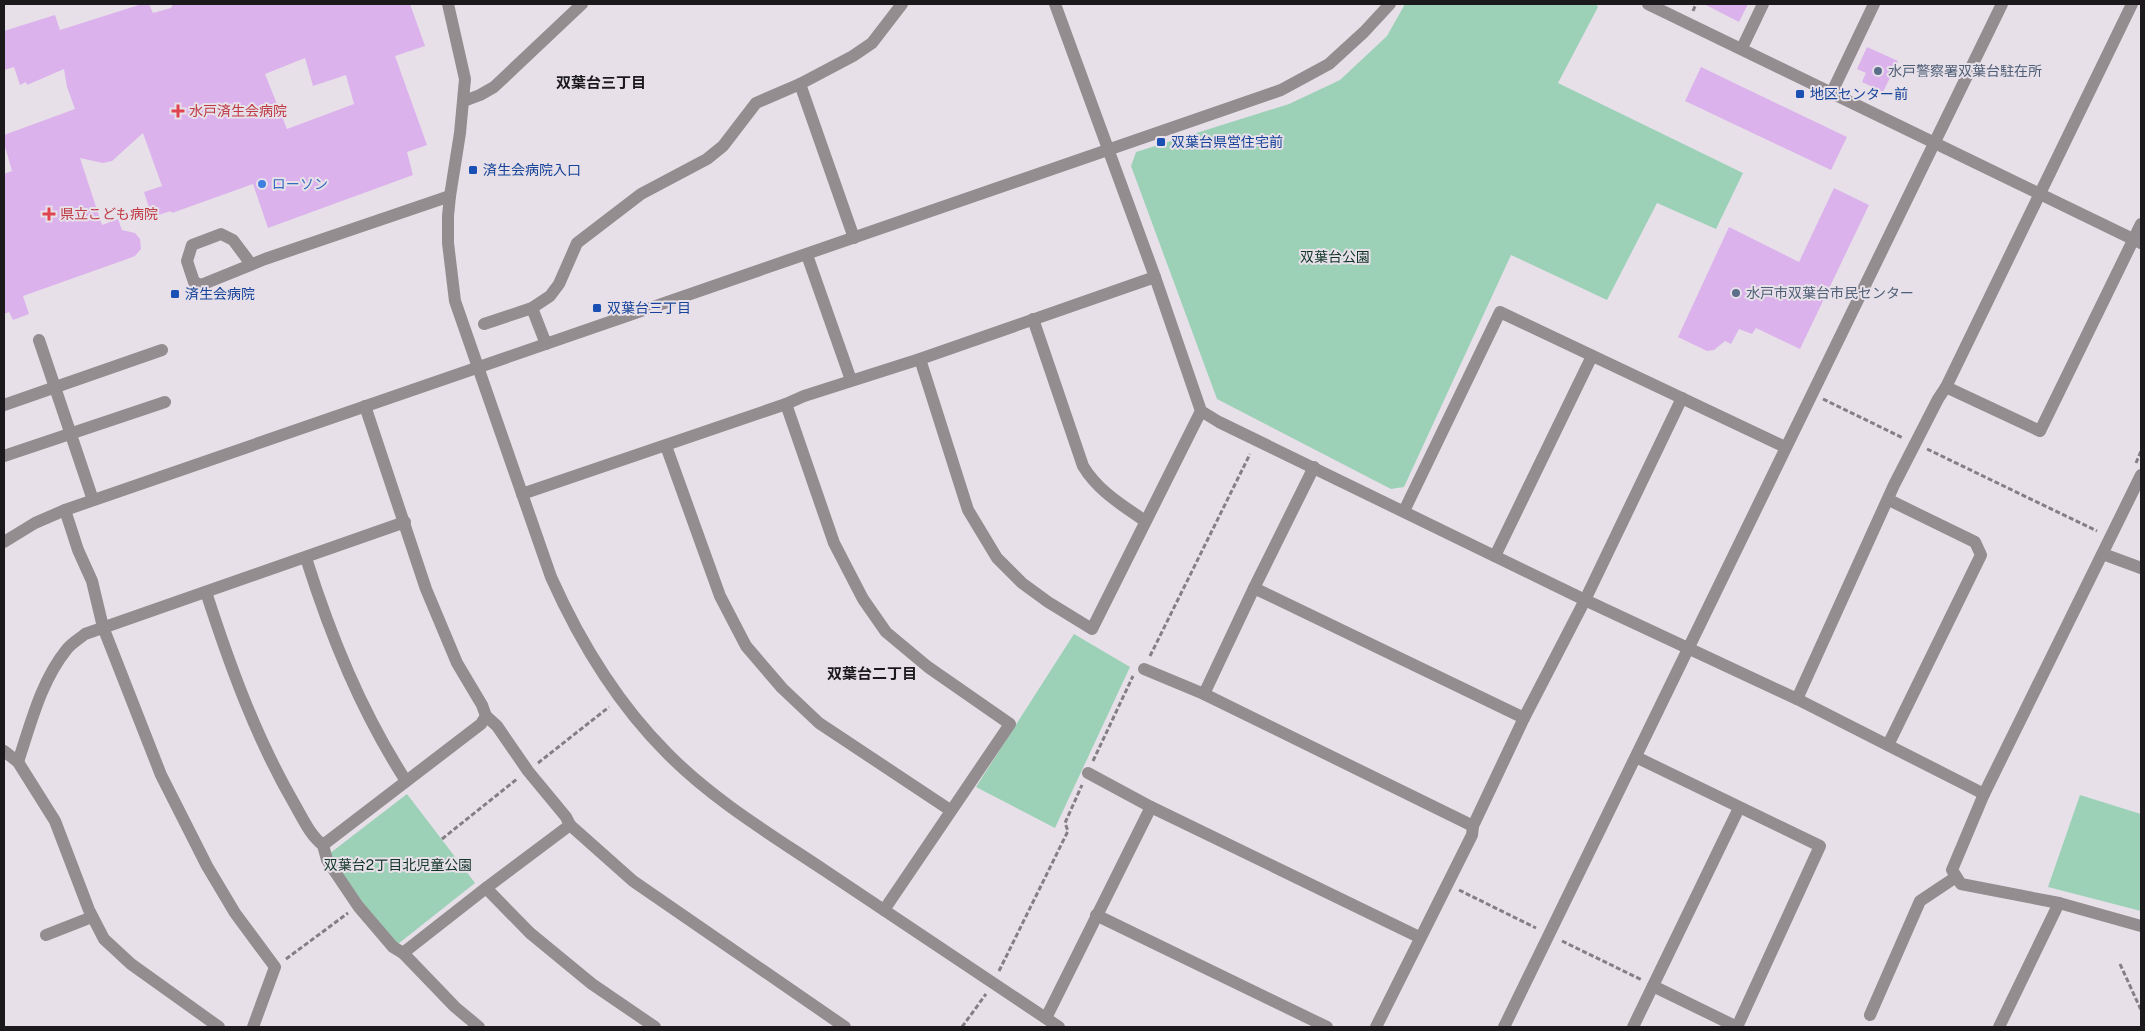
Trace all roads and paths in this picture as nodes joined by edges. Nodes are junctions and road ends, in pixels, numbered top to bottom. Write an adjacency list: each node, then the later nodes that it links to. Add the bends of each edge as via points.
1 (448, 4): 14 (street, via 465,79)
2 (582, 4): 14 (street, via 494,87)
3 (902, 4): 12 (street, via 872,42 853,56)
4 (1055, 4): 16 (street)
5 (1390, 4): 16 (street, via 1329,64 1281,90)
6 (1648, 4): 11 (street)
7 (1763, 4): 11 (street)
8 (1874, 4): 13 (street)
9 (2002, 4): 15 (street)
10 (2132, 4): 17 (street)
11 (1742, 48): 13 (street)
12 (800, 84): 20 (street); 25 (street, via 756,103 723,146 707,159 641,194 578,243 559,284 550,296)
13 (1832, 92): 15 (street)
14 (464, 101): 18 (street)
15 (1934, 143): 17 (street); 48 (street)
16 (1107, 150): 20 (street); 24 (street)
17 (2039, 194): 21 (street); 36 (street)
18 (450, 196): 23 (street); 33 (street, via 450,273)
19 (2141, 224): 21 (street)
20 (854, 238): 22 (street)
21 (2138, 241): 36 (street, via 2040,430)
22 (807, 255): 29 (street); 34 (street)
23 (251, 264): 23 (street, via 233,240 220,234 192,245 187,261 194,282 201,285)
24 (1155, 277): 26 (street); 43 (street)
25 (532, 308): 27 (street); 29 (street)
26 (1033, 319): 32 (street); 58 (street, via 1087,473 1104,492)
27 (484, 324)
28 (39, 340): 35 (street)
29 (546, 344): 33 (street)
30 (162, 350): 35 (street)
31 (1592, 356): 37 (street); 57 (street, via 1500,312); 63 (street)
32 (920, 359): 34 (street); 58 (street, via 968,510 997,558 1022,583 1048,602 1092,630)
33 (477, 367): 42 (street); 53 (street)
34 (851, 380): 40 (street)
35 (56, 387): 41 (street); 44 (street)
36 (1946, 387): 46 (street)
37 (1682, 398): 48 (street); 68 (street)
38 (166, 402): 44 (street)
39 (1830, 403): 46 (path)
40 (786, 404): 47 (street); 85 (street, via 834,543 863,599 886,632 928,667 1010,724)
41 (4, 405)
42 (366, 406): 54 (street); 59 (street)
43 (1201, 411): 45 (street); 58 (street)
44 (71, 433): 50 (street); 54 (street)
45 (1257, 440): 51 (street); 71 (path)
46 (1915, 444): 55 (street); 60 (path)
47 (666, 446): 53 (street); 85 (street, via 720,596 746,646 782,688 820,723)
48 (1785, 447): 70 (street)
49 (2141, 451): 52 (path)
50 (4, 456)
51 (1314, 467): 57 (street); 66 (street)
52 (2137, 472): 62 (street)
53 (522, 494): 94 (street, via 567,613 593,660 640,724 667,754 728,804)
54 (93, 500): 56 (street)
55 (1889, 500): 73 (street); 76 (street, via 1975,542 1981,555)
56 (65, 510): 61 (street); 69 (street, via 92,581)
57 (1404, 511): 63 (street)
58 (1145, 521)
59 (405, 522): 64 (street); 74 (street, via 426,589 458,663)
60 (2102, 533)
61 (4, 542)
62 (2103, 554): 65 (street); 82 (street)
63 (1495, 556): 68 (street)
64 (306, 558): 67 (street); 81 (street, via 355,692)
65 (2141, 568)
66 (1254, 588): 72 (street); 75 (street)
67 (206, 592): 69 (street); 88 (street, via 256,731 304,822)
68 (1585, 600): 70 (street); 75 (street)
69 (103, 627): 79 (street, via 85,634 68,647 55,666); 111 (street, via 161,775 190,833 236,913 275,967)
70 (1688, 648): 73 (street); 78 (street)
71 (1144, 669): 72 (street); 80 (path, via 1136,670)
72 (1204, 694): 87 (street)
73 (1797, 699): 76 (street)
74 (486, 716): 81 (street, via 481,724); 86 (street, via 497,726)
75 (1524, 718): 87 (street)
76 (1888, 745): 82 (street)
77 (4, 751): 79 (street)
78 (1636, 757): 84 (street); 119 (street)
79 (18, 762): 96 (street, via 55,820)
80 (1088, 773): 83 (street); 105 (path, via 1065,823 1068,831)
81 (406, 781): 88 (street)
82 (1984, 794): 89 (street, via 1952,870)
83 (1151, 807): 95 (street); 100 (street)
84 (1739, 808): 106 (street); 106 (street, via 1820,846 1737,1027)
85 (950, 810): 94 (street)
86 (570, 825): 91 (street); 114 (street, via 633,881)
87 (1473, 826): 90 (street, via 1472,835)
88 (323, 845): 93 (street, via 326,860)
89 (1956, 876): 92 (street, via 1961,884); 108 (street, via 1920,901)
90 (1447, 885): 97 (path); 100 (street)
91 (486, 888): 102 (street); 113 (street, via 530,933 592,984)
92 (2059, 904): 98 (street); 121 (street)
93 (358, 906): 102 (street, via 393,947); 103 (path)
94 (884, 910): 105 (street)
95 (1096, 915): 109 (street); 117 (street)
96 (92, 917): 99 (street); 110 (street, via 104,939 131,964)
97 (1530, 925)
98 (2141, 926)
99 (46, 935)
100 (1419, 937): 118 (street)
101 (1568, 944): 106 (path)
102 (403, 953): 112 (street)
103 (283, 961)
104 (2120, 964): 107 (path)
105 (994, 982): 109 (street); 115 (path)
106 (1649, 984): 120 (street)
107 (2141, 1010)
108 (1870, 1015)
109 (1046, 1018): 116 (street)
110 (219, 1027)
111 (253, 1027)
112 (479, 1027)
113 (655, 1027)
114 (844, 1027)
115 (962, 1027)
116 (1059, 1027)
117 (1327, 1027)
118 (1376, 1027)
119 (1504, 1027)
120 (1633, 1027)
121 (1999, 1027)

